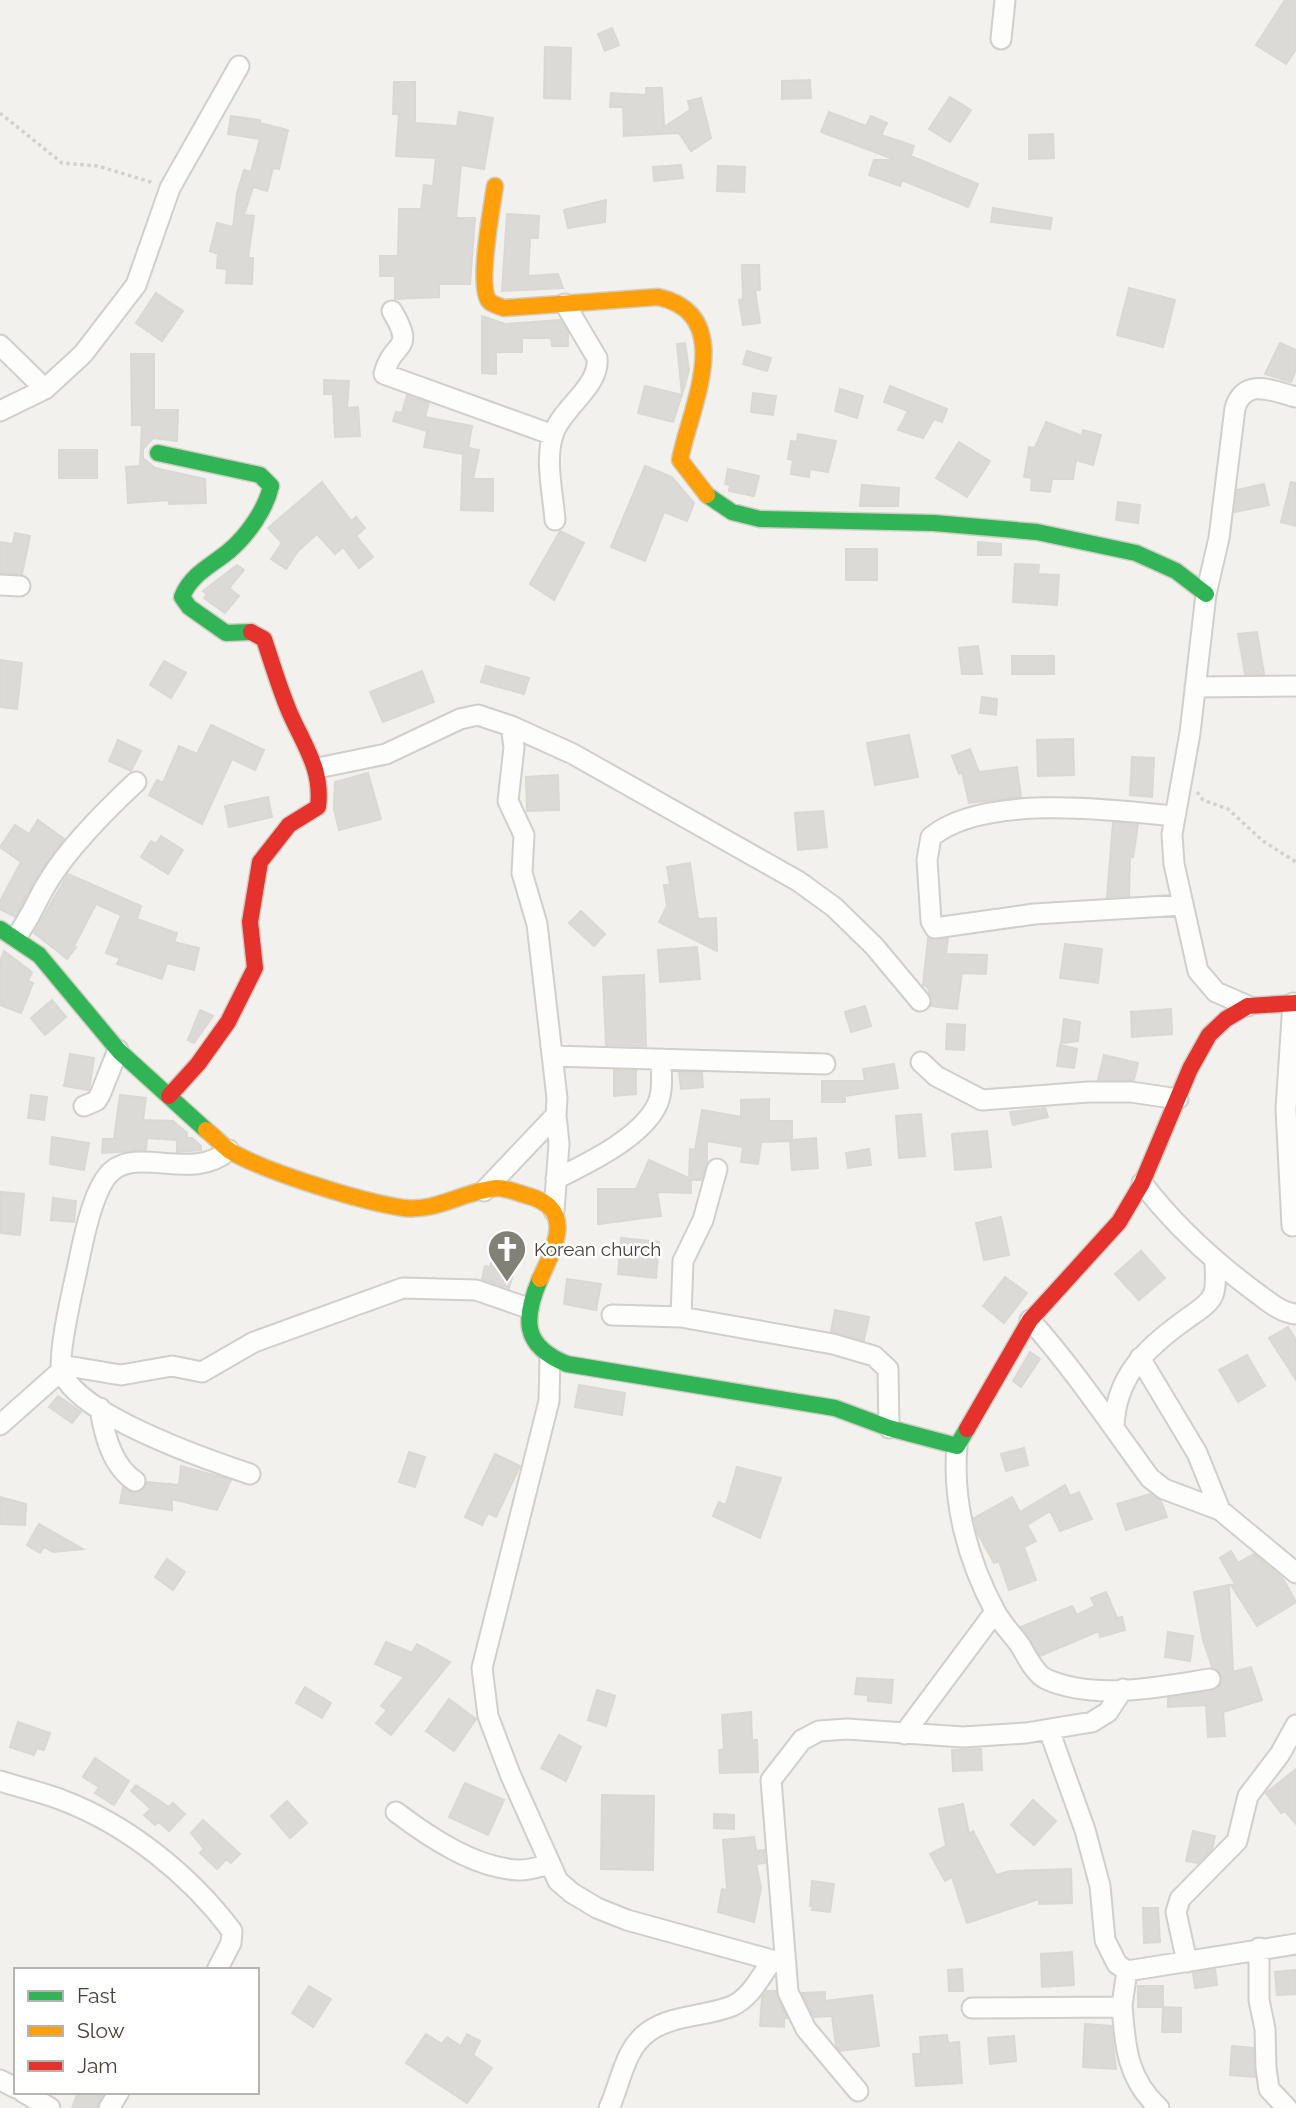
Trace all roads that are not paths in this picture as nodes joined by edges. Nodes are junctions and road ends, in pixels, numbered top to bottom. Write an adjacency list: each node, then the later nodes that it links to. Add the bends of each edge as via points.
1 (1004, 0): 2 (street)
2 (1001, 39)
3 (239, 66): 8 (street, via 170,188 136,285 83,354)
4 (495, 186): 5 (street, via 487,297 504,308)
5 (565, 304): 11 (street, via 598,365); 16 (street, via 658,297 678,302 689,313 698,331 704,377 680,460 707,495 729,510 754,519 902,522 1080,539 1172,567)
6 (392, 311): 11 (street, via 404,343 384,374)
7 (0, 345): 8 (street)
8 (46, 389): 10 (street)
9 (1296, 397): 16 (street, via 1268,389 1249,389 1239,396 1219,538)
10 (0, 411)
11 (553, 435): 13 (street, via 550,466)
12 (158, 453): 20 (street, via 260,475 271,486 269,499 230,551 185,585 182,597 226,634 248,629 264,639 290,715)
13 (555, 520)
14 (0, 585): 15 (street)
15 (20, 586)
16 (1206, 594): 18 (street)
17 (1296, 686): 18 (street)
18 (1195, 687): 22 (street)
19 (511, 726): 20 (street, via 478,715 386,754); 25 (street, via 573,754 798,881 834,907 874,946); 29 (street, via 514,747 508,801 524,835 522,873 537,924)
20 (318, 768): 33 (street, via 318,807 289,825 260,862 250,922 255,968 245,993 198,1064)
21 (136, 782): 24 (street, via 66,855 31,918)
22 (1173, 816): 23 (street, via 1174,864); 23 (street, via 1050,809 961,818 931,837 927,860 931,921 934,928 1034,914)
23 (1183, 905): 27 (street, via 1198,971 1216,992)
24 (8, 933): 28 (street, via 51,967)
25 (919, 1001)
26 (1295, 1003): 27 (street); 43 (street, via 1286,1109)
27 (1248, 1006): 34 (street, via 1209,1035)
28 (118, 1050): 33 (street); 35 (street, via 100,1095)
29 (553, 1056): 30 (street); 36 (street)
30 (661, 1059): 32 (street); 39 (street, via 661,1092 646,1120 595,1159)
31 (922, 1062): 34 (street, via 936,1076 982,1100 1099,1092)
32 (825, 1064)
33 (169, 1096): 37 (street)
34 (1178, 1099): 40 (street)
35 (84, 1105)
36 (556, 1115): 39 (street); 41 (street)
37 (229, 1150): 41 (street, via 338,1191 405,1208 437,1205); 52 (street, via 204,1164 136,1163 110,1172 81,1249)
38 (717, 1169): 48 (street, via 703,1220 683,1261)
39 (556, 1180): 42 (street)
40 (1142, 1183): 44 (street, via 1171,1220); 49 (street, via 1119,1222)
41 (484, 1191): 42 (street, via 499,1188 525,1193)
42 (554, 1211): 45 (street, via 559,1235)
43 (1292, 1226)
44 (1216, 1262): 46 (street, via 1278,1308); 51 (street, via 1214,1293 1207,1303)
45 (527, 1308): 50 (street, via 531,1339); 52 (street, via 476,1290 403,1288 254,1342 202,1372 172,1366 121,1375)
46 (1296, 1314)
47 (612, 1315): 48 (street)
48 (681, 1317): 55 (street, via 833,1344 874,1356 888,1369)
49 (1030, 1320): 56 (street, via 1065,1359); 57 (street)
50 (550, 1358): 55 (street, via 580,1368 835,1408); 70 (street, via 549,1401 482,1668 488,1716)
51 (1140, 1358): 56 (street, via 1119,1392); 60 (street, via 1197,1453)
52 (62, 1368): 53 (street, via 76,1392); 54 (street)
53 (100, 1408): 58 (street, via 171,1444); 59 (street, via 111,1451)
54 (0, 1425)
55 (889, 1428): 57 (street)
56 (1114, 1428): 60 (street, via 1150,1478 1164,1489)
57 (957, 1446): 62 (street, via 955,1474 968,1548)
58 (250, 1474)
59 (135, 1481)
60 (1220, 1510): 61 (street)
61 (1296, 1573)
62 (995, 1612): 64 (street, via 1042,1678 1068,1687); 67 (street)
63 (1210, 1679): 64 (street)
64 (1123, 1689): 66 (street, via 1108,1712 1092,1722)
65 (1296, 1725): 73 (street, via 1248,1796 1237,1841 1180,1899 1176,1912)
66 (1049, 1730): 67 (street, via 974,1737); 76 (street, via 1100,1886 1105,1940 1117,1964)
67 (904, 1734): 74 (street, via 819,1731 802,1741 771,1780)
68 (0, 1782): 75 (street, via 90,1812 170,1865 232,1931)
69 (396, 1812): 70 (street, via 423,1832 497,1868 521,1871)
70 (551, 1864): 74 (street, via 565,1887 597,1908)
71 (1296, 1944): 72 (street)
72 (1259, 1948): 73 (street); 84 (street, via 1259,2000 1269,2089)
73 (1187, 1962): 76 (street)
74 (778, 1963): 79 (street, via 794,2011); 82 (street, via 733,2006 682,2017 647,2032 630,2052)
75 (218, 1968)
76 (1127, 1971): 77 (street)
77 (1122, 2005): 78 (street); 83 (street, via 1125,2049 1136,2082)
78 (972, 2008)
79 (858, 2091)
80 (26, 2094): 81 (street)
81 (50, 2108)
82 (609, 2108)
83 (1158, 2108)
84 (1287, 2108)

